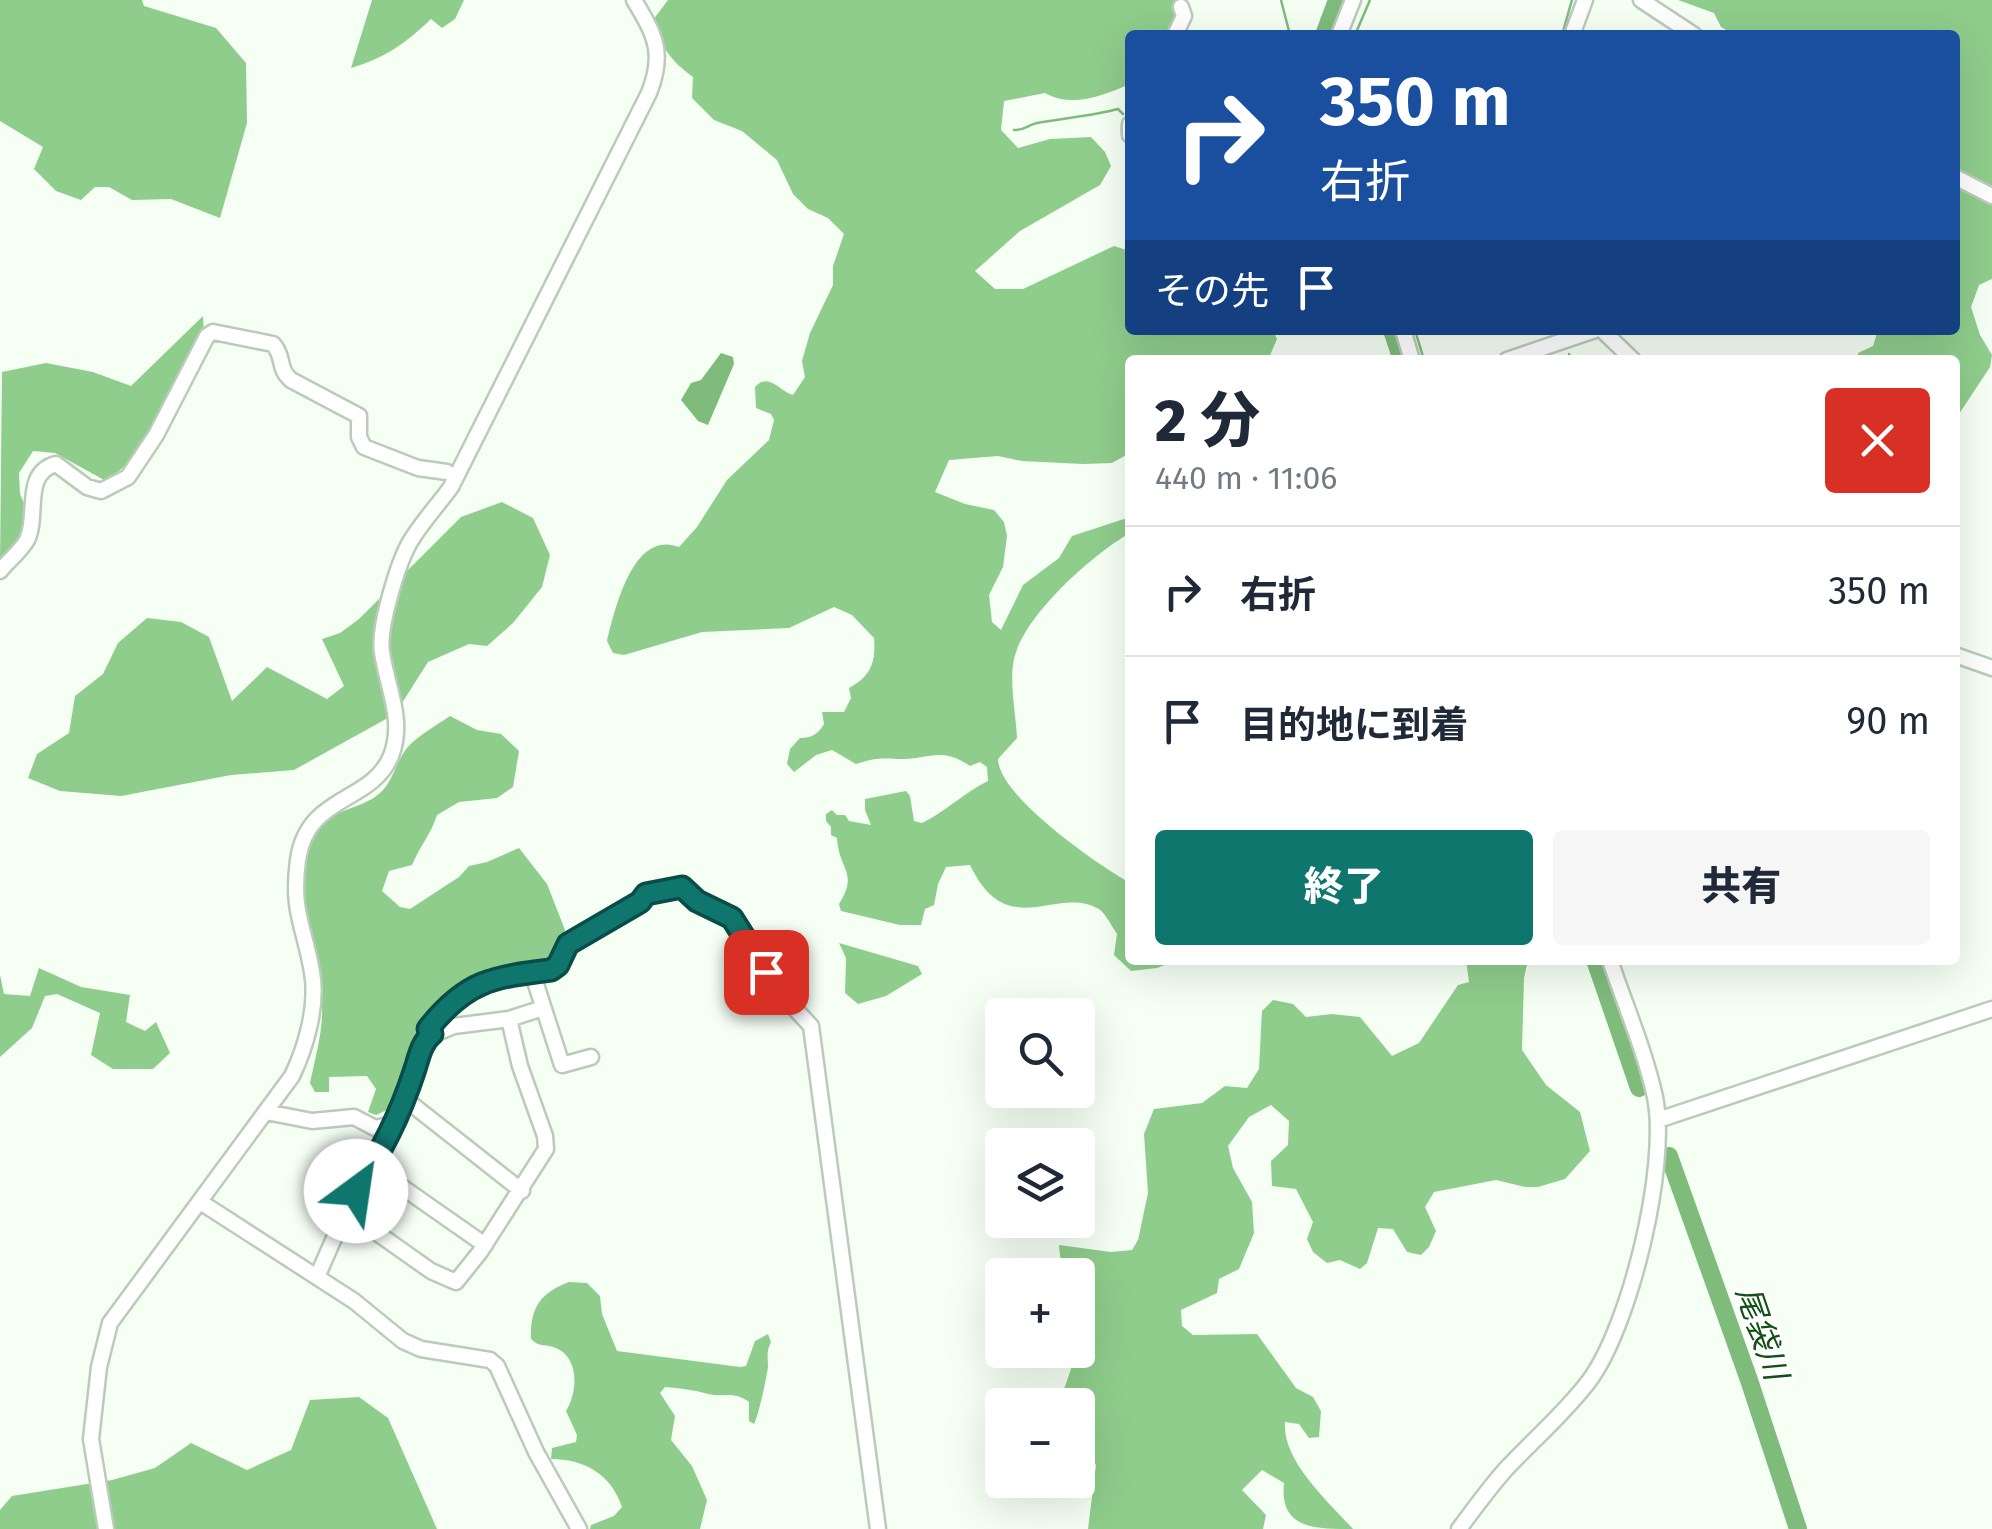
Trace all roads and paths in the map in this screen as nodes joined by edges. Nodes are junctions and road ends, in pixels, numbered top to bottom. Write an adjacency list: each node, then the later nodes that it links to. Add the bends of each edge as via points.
1 (634, 0): 28 (street, via 658,50 649,93 451,486 402,560 381,648 395,705 389,761 321,814 301,843 295,907 313,974 312,996 303,1052)
2 (1353, 0): 7 (street)
3 (1585, 0): 8 (street)
4 (1641, 0): 9 (street)
5 (1181, 7): 6 (street)
6 (1177, 30)
7 (1340, 30)
8 (1574, 30)
9 (1686, 30)
10 (1960, 180): 11 (street)
11 (1992, 196)
12 (1580, 335): 14 (street)
13 (1606, 335): 15 (street)
14 (1522, 355)
15 (1626, 355)
16 (448, 472): 17 (street, via 364,447 358,416 291,380 273,344 213,332 128,477 101,490 56,464 44,471 35,482 26,542)
17 (0, 570)
18 (1960, 657): 19 (street)
19 (1992, 668)
20 (1612, 965): 29 (street)
21 (532, 972): 22 (street); 25 (street, via 472,986 440,1014 428,1029); 39 (street, via 551,970 568,944 646,894 682,887 732,918 782,995 811,1026)
22 (543, 1008): 24 (street); 26 (street, via 562,1065)
23 (1992, 1009): 29 (street)
24 (509, 1019): 25 (street); 32 (street, via 546,1149)
25 (432, 1034): 27 (street)
26 (591, 1057)
27 (405, 1099): 30 (street); 32 (street)
28 (266, 1112): 30 (street, via 312,1121 354,1117 374,1128); 33 (street)
29 (1658, 1120): 40 (street, via 1655,1176 1636,1265 1608,1353)
30 (396, 1124): 31 (street)
31 (372, 1166): 34 (street); 35 (street)
32 (522, 1190): 35 (street)
33 (202, 1203): 36 (street); 37 (street, via 110,1324 91,1440)
34 (346, 1211): 35 (street, via 456,1282); 36 (street)
35 (485, 1245)
36 (316, 1277): 38 (street, via 403,1341 490,1360)
37 (106, 1529)
38 (579, 1529)
39 (878, 1529)
40 (1459, 1529)

